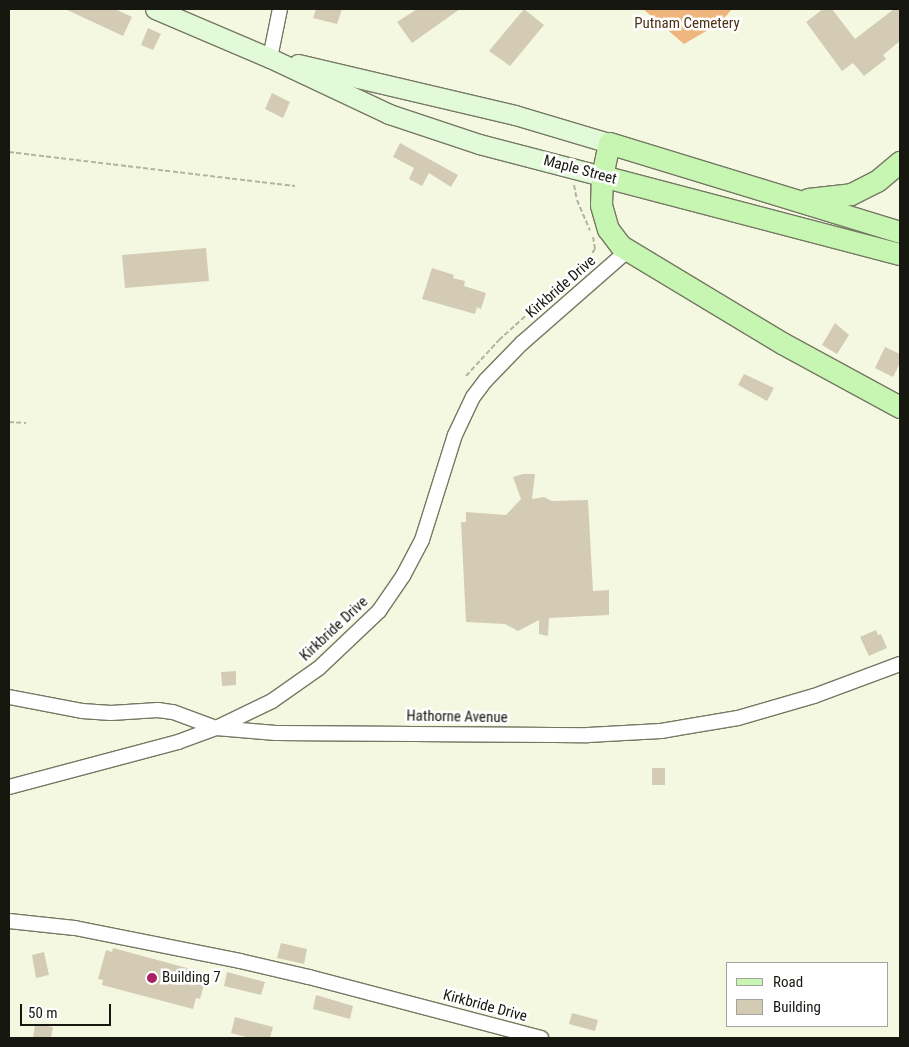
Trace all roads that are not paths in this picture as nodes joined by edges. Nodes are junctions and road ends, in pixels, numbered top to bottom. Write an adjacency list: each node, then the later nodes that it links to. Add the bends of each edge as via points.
1 (155, 9): 3 (main road, Maple Street)
2 (280, 9): 3 (street)
3 (270, 58): 4 (main road, Maple Street, via 515,115); 6 (main road, Maple Street, via 373,107 436,131)
4 (609, 142): 6 (main road); 7 (main road, Maple Street)
5 (900, 162): 7 (main road, via 878,181 851,194 820,199)
6 (602, 176): 9 (main road, via 600,199 606,224); 10 (main road, Maple Street)
7 (786, 198): 8 (main road, Maple Street)
8 (900, 232)
9 (627, 251): 11 (main road, via 795,350); 14 (street, Kirkbride Drive, via 503,361 474,397 450,448 422,540 379,611 319,668 296,685)
10 (900, 254)
11 (900, 407)
12 (900, 664): 14 (street, Hathorne Avenue, via 760,712 662,731 588,735 276,733)
13 (9, 697): 14 (street, Hathorne Avenue, via 82,711 173,712)
14 (216, 728): 15 (street, Kirkbride Drive, via 178,742)
15 (9, 787)
16 (9, 921): 17 (street, Kirkbride Drive, via 75,928 240,961)
17 (541, 1038)

